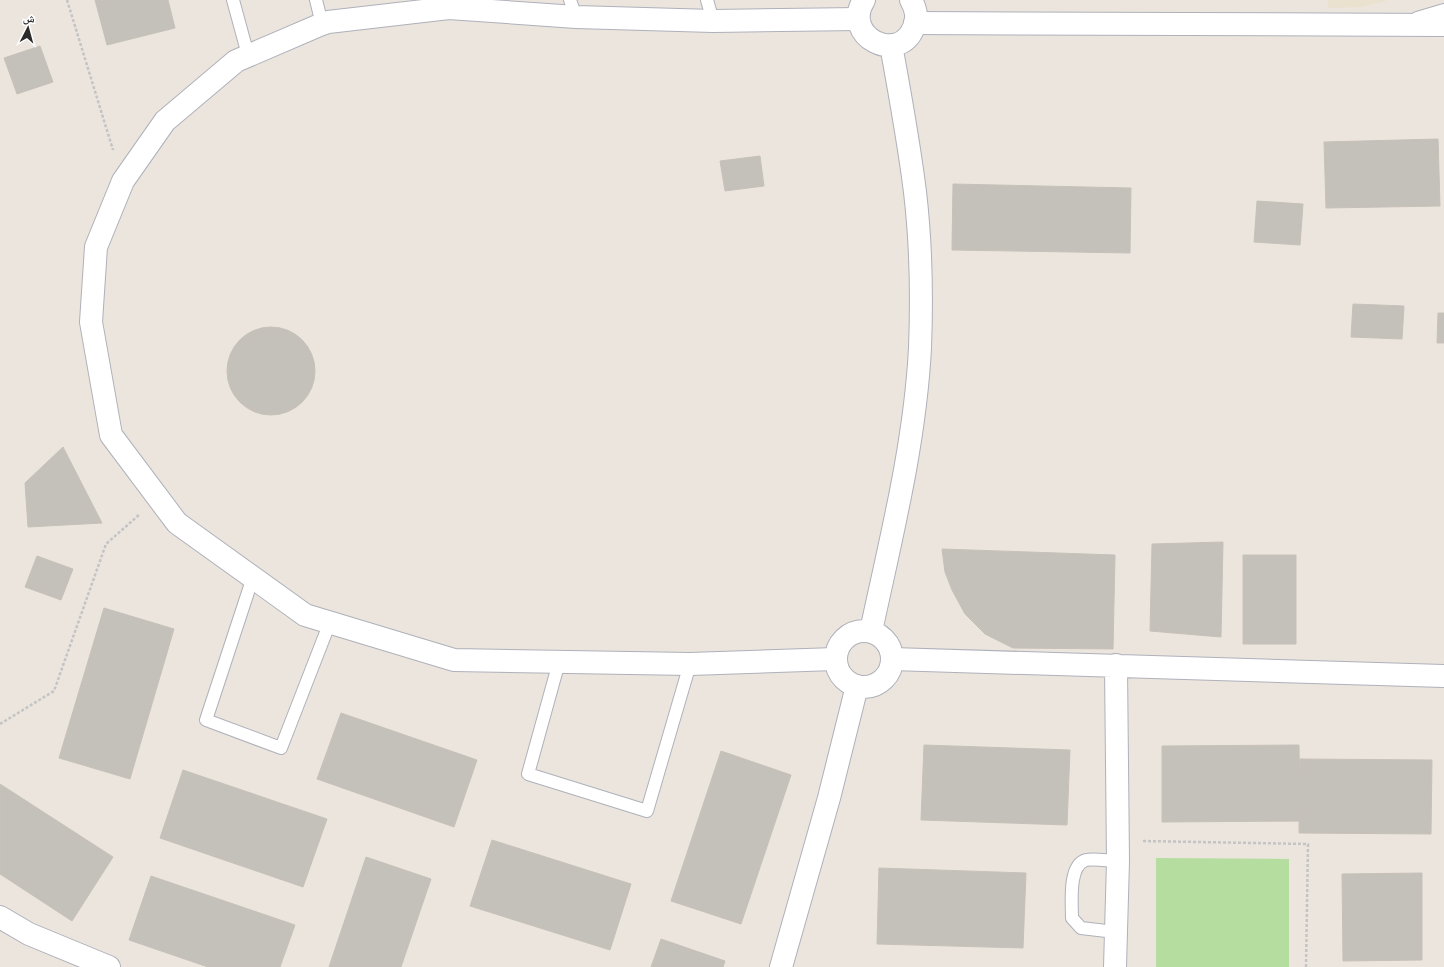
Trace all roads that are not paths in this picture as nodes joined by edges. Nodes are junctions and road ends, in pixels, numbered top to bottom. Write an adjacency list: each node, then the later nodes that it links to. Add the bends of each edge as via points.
1 (233, 0): 14 (lane)
2 (316, 0): 10 (lane)
3 (707, 0): 8 (lane)
4 (911, 0): 9 (street, via 915,7)
5 (573, 9): 8 (street); 10 (street, via 448,8)
6 (861, 9): 8 (street); 13 (street, via 866,35 873,42)
7 (1444, 10): 11 (lane)
8 (713, 21)
9 (915, 23): 11 (street); 13 (street, via 907,38)
10 (322, 24): 14 (street)
11 (1398, 24): 12 (street)
12 (1444, 25)
13 (891, 46): 17 (street, via 915,192 921,289 920,349 916,402 908,454)
14 (248, 56): 15 (street, via 236,61 165,121 123,181 96,247 91,322 111,435 177,523)
15 (253, 578): 16 (street, via 305,615); 16 (lane, via 206,720 281,748)
16 (330, 622): 20 (street, via 454,660)
17 (871, 631): 18 (street, via 862,630 846,636 840,642); 19 (street, via 884,638)
18 (835, 659): 21 (street); 24 (street, via 843,679)
19 (892, 659): 22 (street); 24 (street, via 891,667 881,681 865,687)
20 (559, 662): 21 (street); 21 (lane, via 528,774 647,811)
21 (690, 664)
22 (1116, 665): 23 (street); 25 (street)
23 (1444, 676)
24 (856, 686): 29 (street, via 829,798)
25 (1117, 850): 27 (street); 27 (lane, via 1086,860 1078,864 1073,872 1072,918 1081,928)
26 (0, 916): 28 (street, via 29,934)
27 (1115, 932): 30 (street)
28 (109, 967)
29 (782, 967)
30 (1114, 967)

